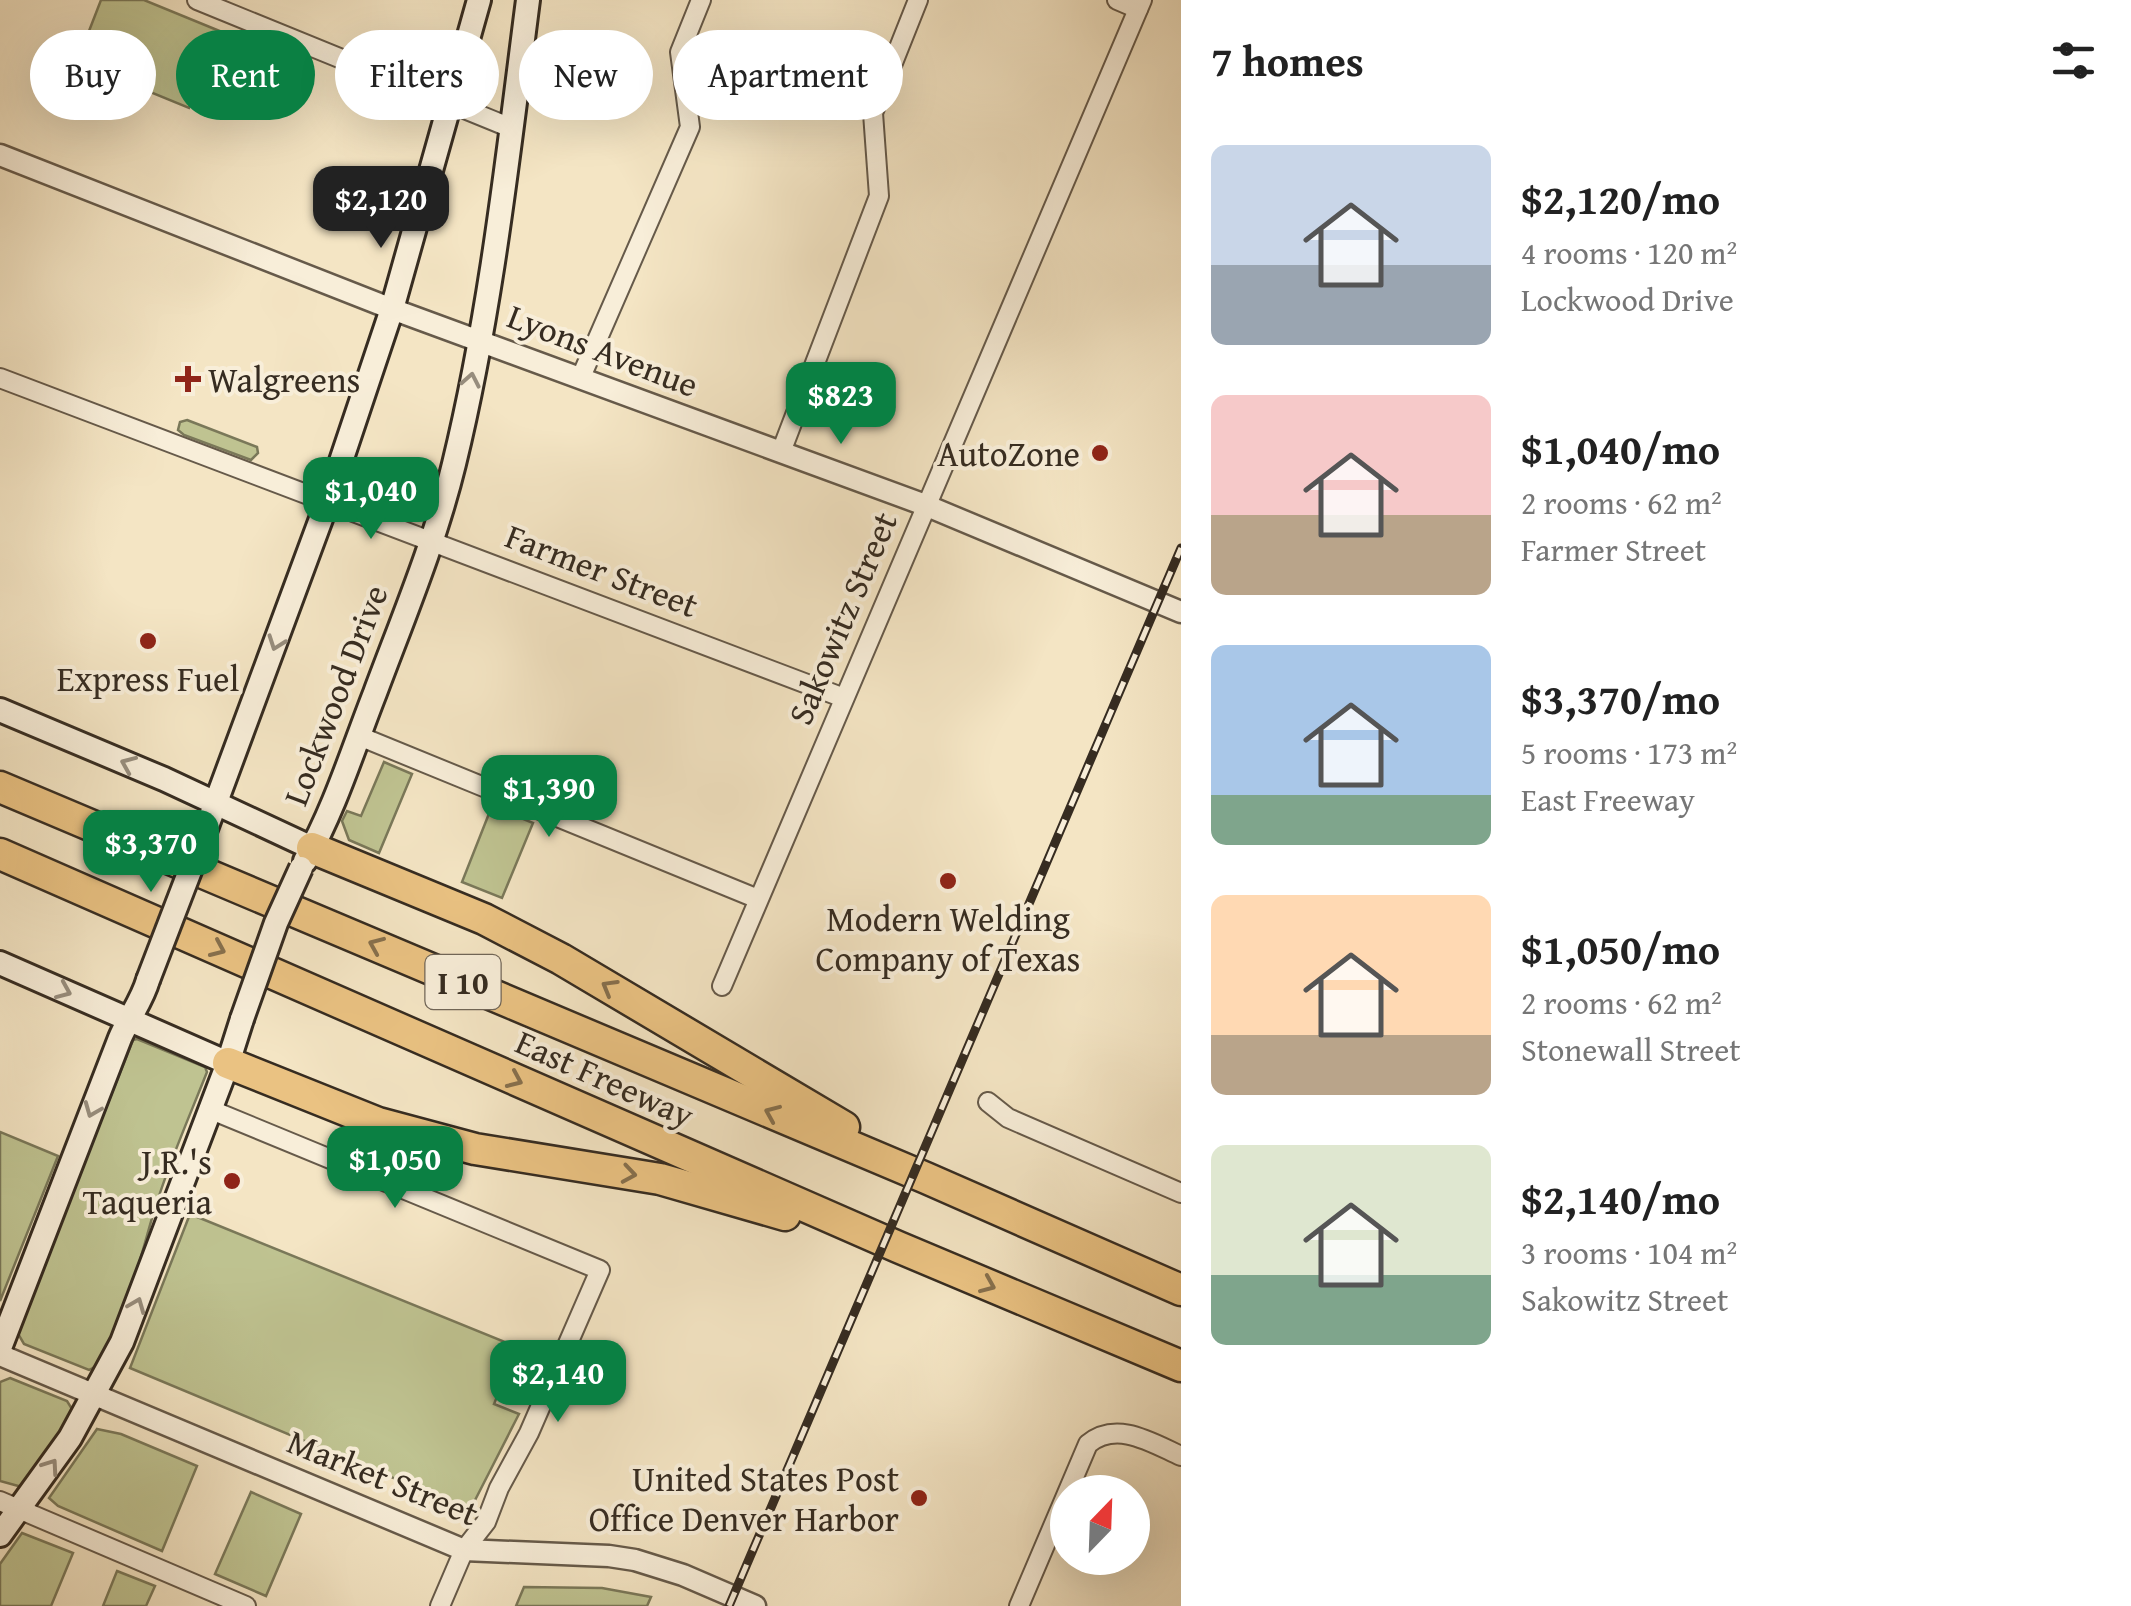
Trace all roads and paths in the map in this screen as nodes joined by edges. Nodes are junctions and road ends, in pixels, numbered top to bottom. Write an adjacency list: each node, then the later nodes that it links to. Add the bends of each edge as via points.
1 (197, 0): 9 (street)
2 (479, 0): 8 (main road, Lockwood Drive)
3 (528, 0): 12 (main road, Lockwood Drive)
4 (700, 0): 16 (street, via 680,52 690,128)
5 (918, 0): 18 (street, via 873,113 880,196)
6 (1117, 0): 7 (street)
7 (1140, 4): 20 (street, Sakowitz Street)
8 (470, 30)
9 (335, 57)
10 (444, 120): 14 (main road, Lockwood Drive)
11 (490, 120): 12 (street)
12 (511, 128): 15 (main road, Lockwood Drive)
13 (0, 155): 14 (street, Lyons Avenue)
14 (392, 309): 15 (street, Lyons Avenue); 19 (main road, Lockwood Drive)
15 (479, 338): 16 (street, Lyons Avenue); 21 (main road, Lockwood Drive, one-way to 15, via 456,460)
16 (581, 377): 18 (street, Lyons Avenue)
17 (0, 378): 19 (street, Farmer Street)
18 (781, 452): 20 (street, Lyons Avenue)
19 (328, 500): 21 (street, Farmer Street); 27 (main road, Lockwood Drive, one-way to 27)
20 (926, 505): 22 (street, Lyons Avenue); 23 (street, Sakowitz Street)
21 (432, 539): 23 (street, Farmer Street); 25 (main road, Lockwood Drive)
22 (1181, 612)
23 (844, 698): 30 (street, Sakowitz Street)
24 (0, 710): 27 (main road, one-way to 24)
25 (358, 736): 29 (main road, Lockwood Drive); 30 (street)
26 (0, 786): 37 (highway, East Freeway / I 10, one-way to 26)
27 (217, 805): 29 (main road); 33 (main road, Lockwood Drive, bridge, via 142,1001)
28 (0, 854): 39 (highway, East Freeway / I 10, one-way to 39)
29 (307, 858): 34 (main road, Lockwood Drive, bridge, via 272,932); 37 (highway, one-way to 29, via 484,918)
30 (758, 899): 32 (street, Sakowitz Street)
31 (0, 963): 33 (main road, one-way to 33)
32 (722, 986)
33 (128, 1020): 34 (main road); 41 (main road, Lockwood Drive, one-way to 41)
34 (228, 1062): 36 (main road, Lockwood Drive); 39 (highway, one-way to 39, via 378,1124 475,1149 660,1179)
35 (988, 1102): 38 (street, via 1008,1118)
36 (209, 1109): 43 (main road, Lockwood Drive, one-way to 36, via 122,1342); 47 (street, via 600,1270 486,1522)
37 (926, 1178): 40 (highway, East Freeway / I 10)
38 (1181, 1193)
39 (898, 1247): 42 (highway, East Freeway / I 10, one-way to 42)
40 (1181, 1290)
41 (0, 1351): 43 (street, Market Street)
42 (1181, 1366)
43 (95, 1393): 45 (main road, Lockwood Drive, one-way to 43, via 70,1438); 47 (street, Market Street)
44 (1181, 1456): 51 (street, via 1124,1433 1099,1435 1088,1444)
45 (10, 1505): 46 (main road, Lockwood Drive); 48 (street)
46 (0, 1535)
47 (464, 1550): 49 (street); 50 (street, Market Street, via 635,1560)
48 (246, 1606)
49 (440, 1606)
50 (755, 1606)
51 (1019, 1606)

